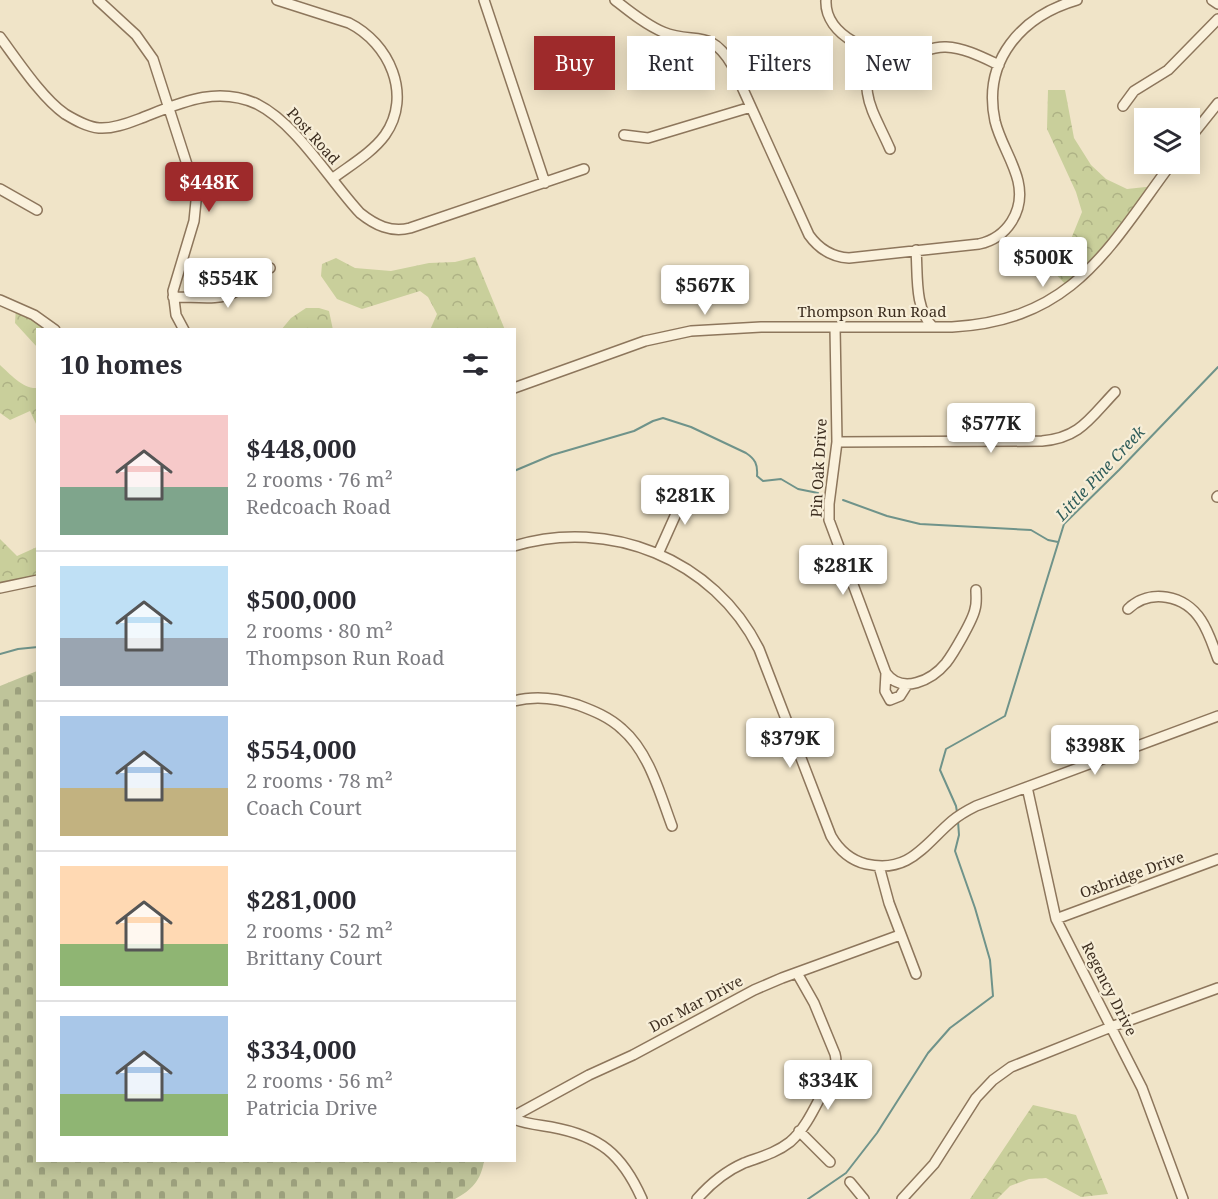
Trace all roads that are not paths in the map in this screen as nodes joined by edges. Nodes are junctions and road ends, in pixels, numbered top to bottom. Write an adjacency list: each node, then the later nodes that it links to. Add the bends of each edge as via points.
1 (98, 0): 17 (street, via 148,51)
2 (277, 0): 24 (street, via 360,28 380,46 393,76 397,103 388,131)
3 (484, 0): 25 (street)
4 (615, 0): 18 (street, via 661,32 714,44 729,60)
5 (826, 0): 10 (street, via 827,12)
6 (1077, 0): 13 (street, via 1030,22)
7 (1212, 0): 8 (street)
8 (1218, 4)
9 (1218, 19): 16 (street, via 1168,70 1134,91)
10 (846, 36)
11 (0, 37): 17 (street, Post Road, via 51,101 79,122 97,128 111,127)
12 (932, 49): 13 (street, via 970,52)
13 (999, 64): 28 (street, via 993,91 994,110 1019,184 1015,216 1004,232 990,241)
14 (866, 90): 21 (street)
15 (1218, 103): 19 (street)
16 (1123, 106)
17 (170, 107): 24 (street, Post Road, via 196,98 224,95 257,105 283,123); 30 (street, via 196,201)
18 (751, 107): 20 (street, via 648,138); 28 (street, via 805,228 819,247 844,258)
19 (1200, 126)
20 (624, 135)
21 (890, 149)
22 (585, 170): 25 (street, Post Road)
23 (1164, 174): 35 (street, Thompson Run Road, via 1102,258 1069,288 1042,304 999,320)
24 (332, 179): 25 (street, Post Road, via 366,218 395,230)
25 (545, 183)
26 (0, 189): 27 (street)
27 (37, 210)
28 (916, 250): 32 (street)
29 (270, 268): 30 (street, via 252,276 229,295)
30 (173, 297): 37 (street)
31 (0, 300): 36 (street)
32 (921, 309): 34 (street); 35 (street)
33 (835, 327): 34 (street, Thompson Run Road); 38 (street, Thompson Run Road, via 720,328 679,333); 40 (street, Pin Oak Drive)
34 (909, 327): 35 (street, Thompson Run Road)
35 (933, 327)
36 (52, 328)
37 (183, 328)
38 (516, 387)
39 (1115, 392): 40 (street, via 1081,428 1055,440)
40 (837, 442): 49 (street, Pin Oak Drive, via 829,520)
41 (688, 486): 43 (street)
42 (516, 546): 43 (street, via 587,536)
43 (658, 554): 56 (street, via 704,582 743,623 759,649 831,836 851,858)
44 (36, 580): 45 (street)
45 (0, 588)
46 (976, 590): 50 (street, Pin Oak Drive, via 974,614 945,663 933,674)
47 (1128, 609): 48 (street, via 1141,599 1154,597 1183,602 1202,621)
48 (1218, 659)
49 (886, 673): 50 (street); 50 (street, Pin Oak Drive, via 885,691 890,700 900,696)
50 (907, 685)
51 (516, 701): 54 (street, via 555,699 616,724 643,755)
52 (1218, 717): 53 (street)
53 (1027, 787): 56 (street, via 984,802 958,817 911,858); 57 (street, Regency Drive)
54 (672, 826)
55 (1218, 859): 57 (street, Oxbridge Drive)
56 (879, 866): 58 (street)
57 (1056, 919): 62 (street, Regency Drive)
58 (900, 935): 59 (street, Dor Mar Drive); 60 (street)
59 (797, 973): 63 (street, Dor Mar Drive, via 754,990); 65 (street, via 818,1010 837,1063)
60 (916, 974)
61 (1218, 988): 62 (street)
62 (1112, 1027): 71 (street, via 1021,1062 993,1080 971,1104 928,1172); 72 (street, Regency Drive, via 1142,1088)
63 (516, 1116)
64 (516, 1118): 68 (street, via 599,1142 623,1164)
65 (799, 1131): 66 (street); 69 (street, via 781,1149 733,1169)
66 (830, 1162)
67 (850, 1182): 70 (street)
68 (642, 1199)
69 (697, 1199)
70 (864, 1199)
71 (902, 1199)
72 (1183, 1199)

